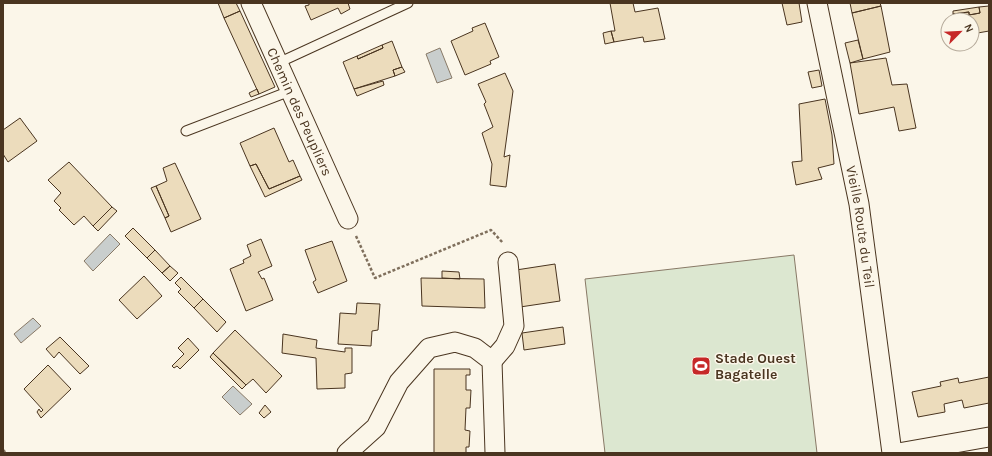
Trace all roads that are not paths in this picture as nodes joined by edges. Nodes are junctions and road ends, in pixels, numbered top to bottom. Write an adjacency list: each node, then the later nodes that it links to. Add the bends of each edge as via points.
1 (251, 3): 4 (street, Chemin des Peupliers)
2 (408, 3): 4 (lane)
3 (817, 3): 13 (street, Vieille Route du Teil, via 859,204)
4 (278, 63): 5 (street, Chemin des Peupliers)
5 (290, 92): 6 (lane); 7 (street, Chemin des Peupliers)
6 (186, 131)
7 (348, 219)
8 (508, 262): 9 (street, via 514,326 506,346)
9 (492, 361): 11 (street, via 475,348 455,342 429,348 399,382 376,427); 12 (street)
10 (989, 437): 14 (street)
11 (347, 453)
12 (495, 453)
13 (892, 453)
14 (898, 453)

